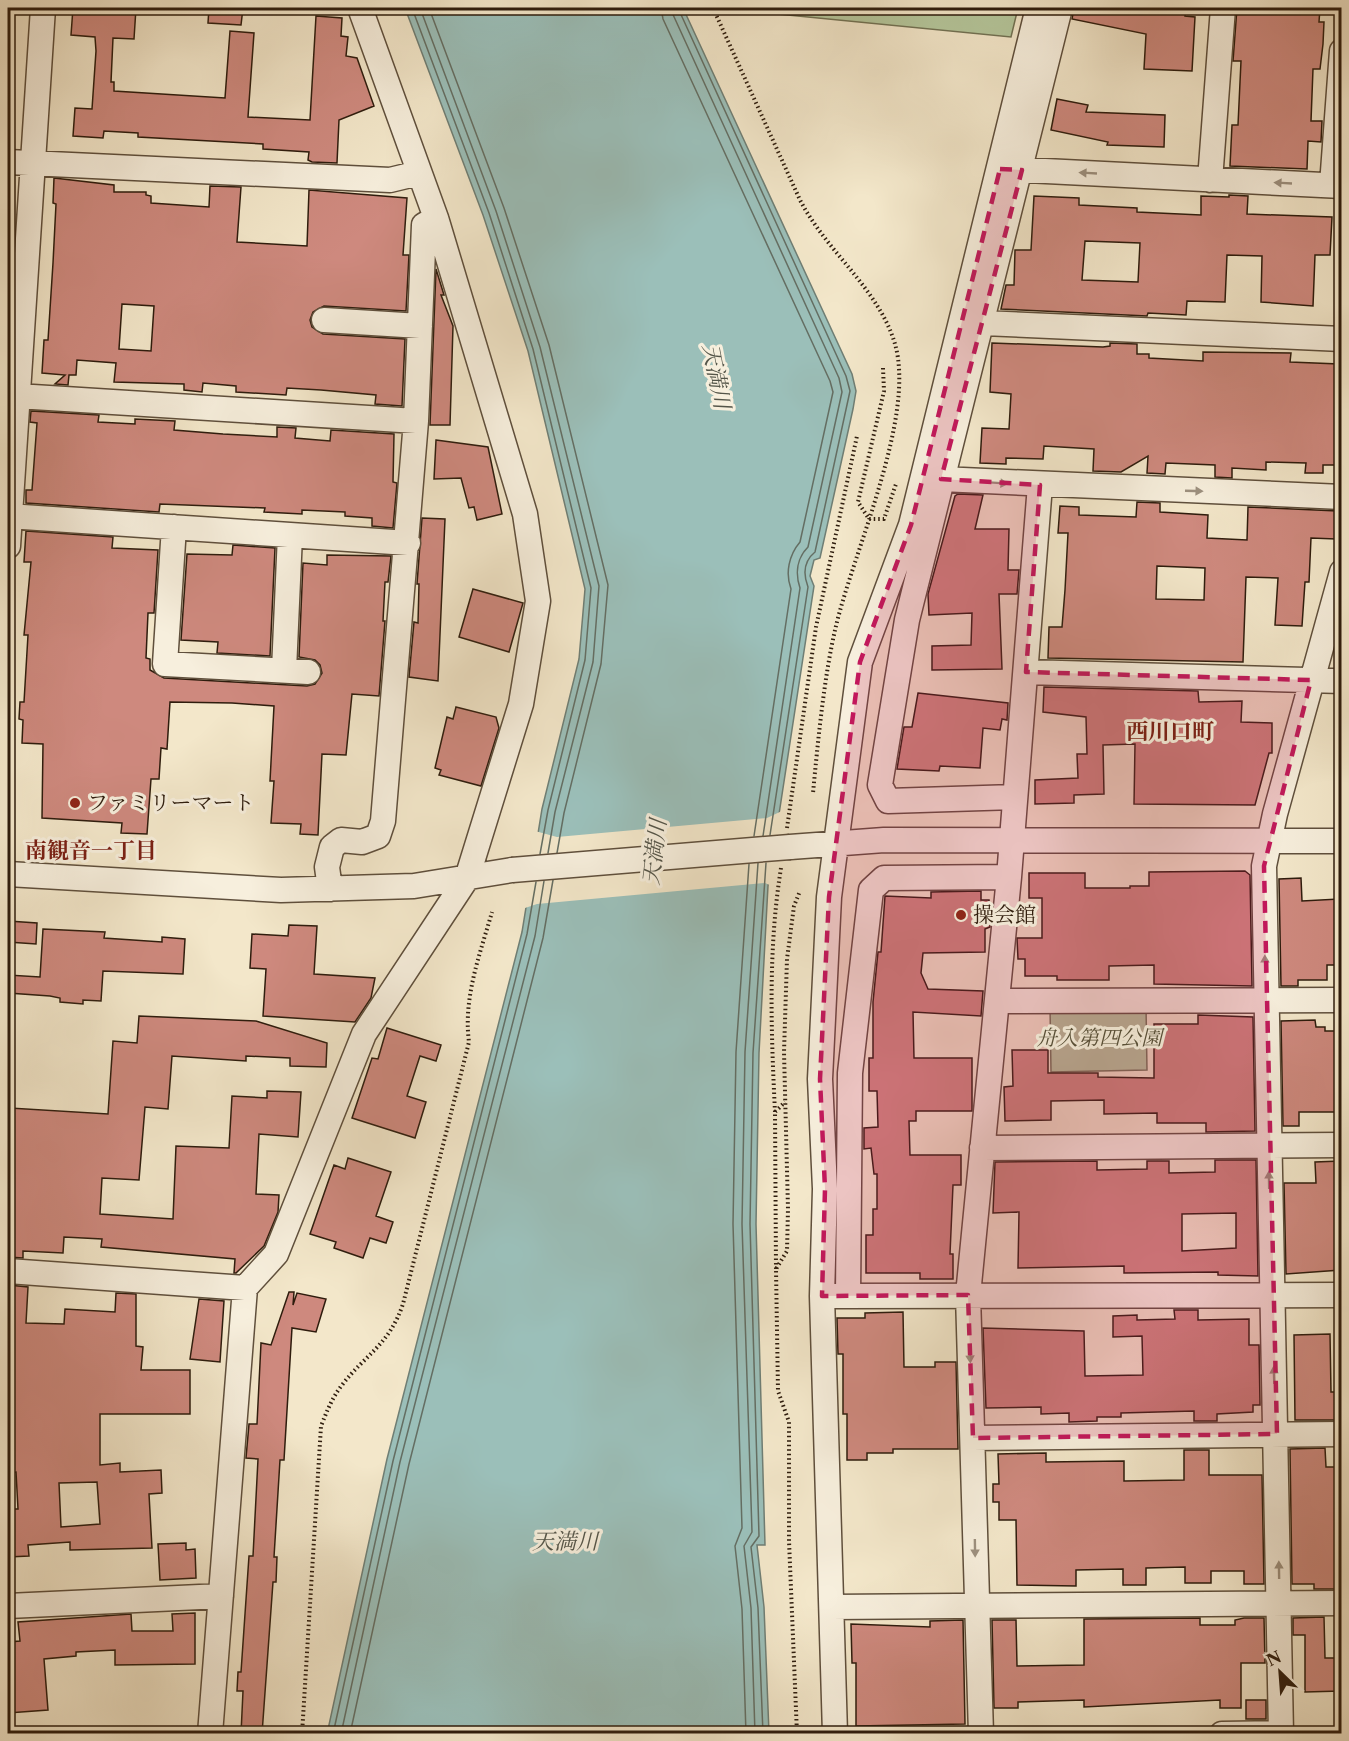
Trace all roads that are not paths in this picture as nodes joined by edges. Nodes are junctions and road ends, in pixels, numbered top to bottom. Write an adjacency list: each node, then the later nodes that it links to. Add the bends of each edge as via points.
1 (43, 8): 8 (street)
2 (360, 8): 10 (street)
3 (1038, 8): 9 (street)
4 (1060, 8): 9 (street)
5 (1223, 8): 11 (street)
6 (1341, 51): 12 (street)
7 (8, 162): 8 (street)
8 (34, 164): 10 (street, via 390,180); 18 (street)
9 (1011, 169): 11 (street, one-way to 9); 15 (street); 38 (street, via 911,525 861,662)
10 (418, 173): 13 (street)
11 (1210, 180): 12 (street, one-way to 11)
12 (1337, 186)
13 (436, 218): 16 (street, via 424,225); 41 (street, via 525,514 538,601 521,704)
14 (324, 320): 16 (street)
15 (984, 323): 17 (street); 20 (street)
16 (420, 326): 19 (street)
17 (1341, 339)
18 (17, 396): 19 (street); 23 (street)
19 (416, 421): 26 (street)
20 (941, 479): 21 (street, one-way to 21); 34 (street, via 907,620 880,785 888,801)
21 (1041, 485): 22 (street, one-way to 22); 31 (street)
22 (1341, 497)
23 (8, 516): 24 (street); 27 (street)
24 (174, 527): 25 (street); 29 (street, via 165,664)
25 (290, 535): 26 (street); 29 (street)
26 (408, 543): 42 (street, via 383,821 378,836 362,842 341,840 332,847 327,867)
27 (8, 546)
28 (1341, 572): 32 (street)
29 (284, 670): 30 (street)
30 (308, 672)
31 (1026, 672): 32 (street); 34 (street)
32 (1311, 680): 33 (street); 36 (street)
33 (1341, 681)
34 (1015, 797): 35 (street)
35 (1012, 841): 36 (street); 38 (street); 40 (street)
36 (1268, 841): 37 (street); 43 (street, one-way to 36, via 1264,866)
37 (1341, 841)
38 (838, 843): 41 (street, bridge, via 512,870); 53 (street, via 829,897 820,1079 825,1189)
39 (8, 874): 42 (street, via 281,891)
40 (1009, 877): 45 (street); 54 (street, via 884,878 871,890 850,1073)
41 (468, 878): 42 (street, via 414,886); 50 (street, via 364,1034 276,1254)
42 (330, 889)
43 (1266, 999): 44 (street); 45 (street); 46 (street)
44 (1341, 1000)
45 (997, 1001): 48 (street)
46 (1269, 1145): 47 (street); 48 (street); 55 (street, one-way to 46)
47 (1341, 1145)
48 (982, 1148): 51 (street)
49 (8, 1271): 50 (street)
50 (244, 1288): 59 (street)
51 (968, 1295): 54 (street); 55 (street); 58 (street, one-way to 58)
52 (1341, 1295): 55 (street)
53 (822, 1296): 54 (street); 64 (street)
54 (848, 1296)
55 (1271, 1296): 56 (street, one-way to 55)
56 (1277, 1434): 57 (street); 58 (street); 61 (street, one-way to 56)
57 (1341, 1434)
58 (973, 1438): 62 (street, one-way to 62)
59 (221, 1596): 63 (street); 66 (street)
60 (1341, 1603): 61 (street)
61 (1280, 1604): 62 (street); 65 (street)
62 (977, 1605): 64 (street); 68 (street)
63 (8, 1606)
64 (832, 1607): 67 (street)
65 (1281, 1733): 69 (street)
66 (210, 1734)
67 (836, 1734)
68 (981, 1734)
69 (1222, 1734)

